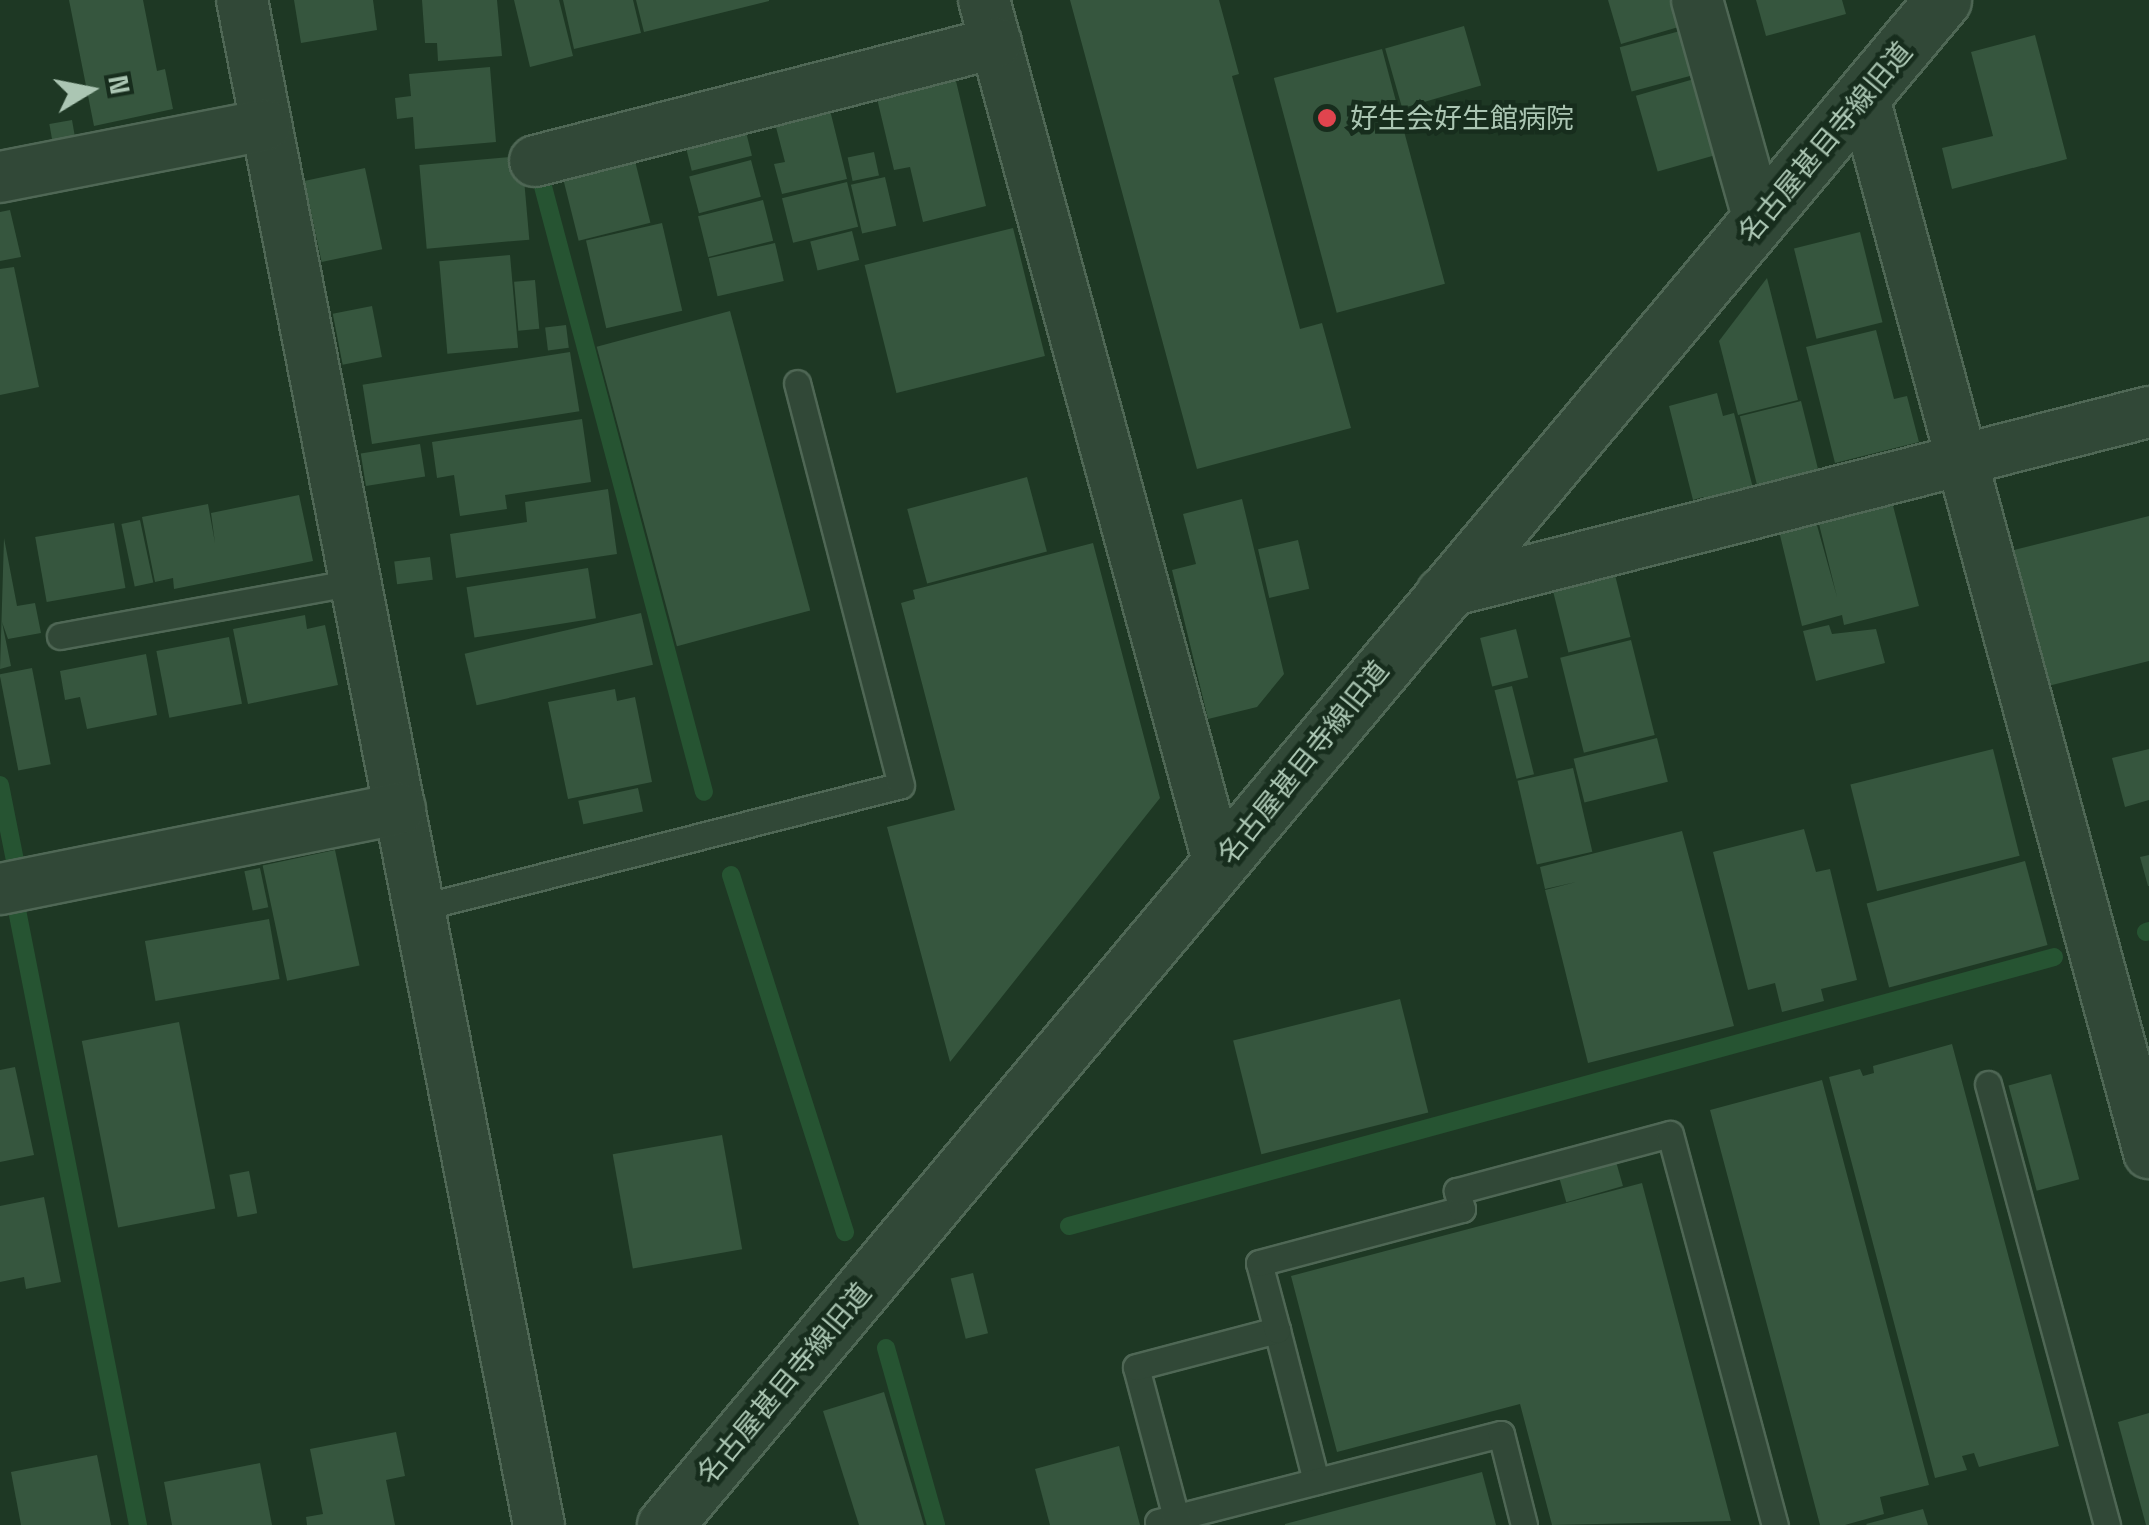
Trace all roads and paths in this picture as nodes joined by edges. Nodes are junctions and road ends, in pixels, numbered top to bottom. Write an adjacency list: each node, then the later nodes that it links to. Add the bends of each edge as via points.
1 (242, 0): 6 (street)
2 (1697, 0): 9 (street)
3 (1943, 0): 5 (street, 名古屋甚目寺線旧道)
4 (990, 22): 7 (street); 17 (street)
5 (1864, 98): 9 (street, 名古屋甚目寺線旧道); 12 (street)
6 (266, 124): 8 (street); 13 (street)
7 (535, 161)
8 (0, 178)
9 (1759, 221): 14 (street, 名古屋甚目寺線旧道)
10 (797, 382): 19 (lane, via 901,785)
11 (2149, 412): 12 (street)
12 (1962, 463): 14 (street); 21 (street)
13 (355, 582): 15 (lane); 16 (street)
14 (1442, 593): 17 (street, 名古屋甚目寺線旧道)
15 (60, 636)
16 (400, 808): 18 (street); 19 (street)
17 (1219, 865): 26 (street, 名古屋甚目寺線旧道)
18 (0, 887)
19 (419, 908): 25 (street)
20 (1988, 1084): 29 (lane)
21 (2149, 1153)
22 (1277, 1330): 23 (lane); 24 (lane, via 1136,1367); 28 (lane, via 1259,1262 1462,1209 1456,1190 1670,1134)
23 (1316, 1482): 24 (lane); 27 (lane, via 1500,1434)
24 (1171, 1522)
25 (538, 1525)
26 (665, 1525)
27 (1524, 1525)
28 (1775, 1525)
29 (2106, 1525)

